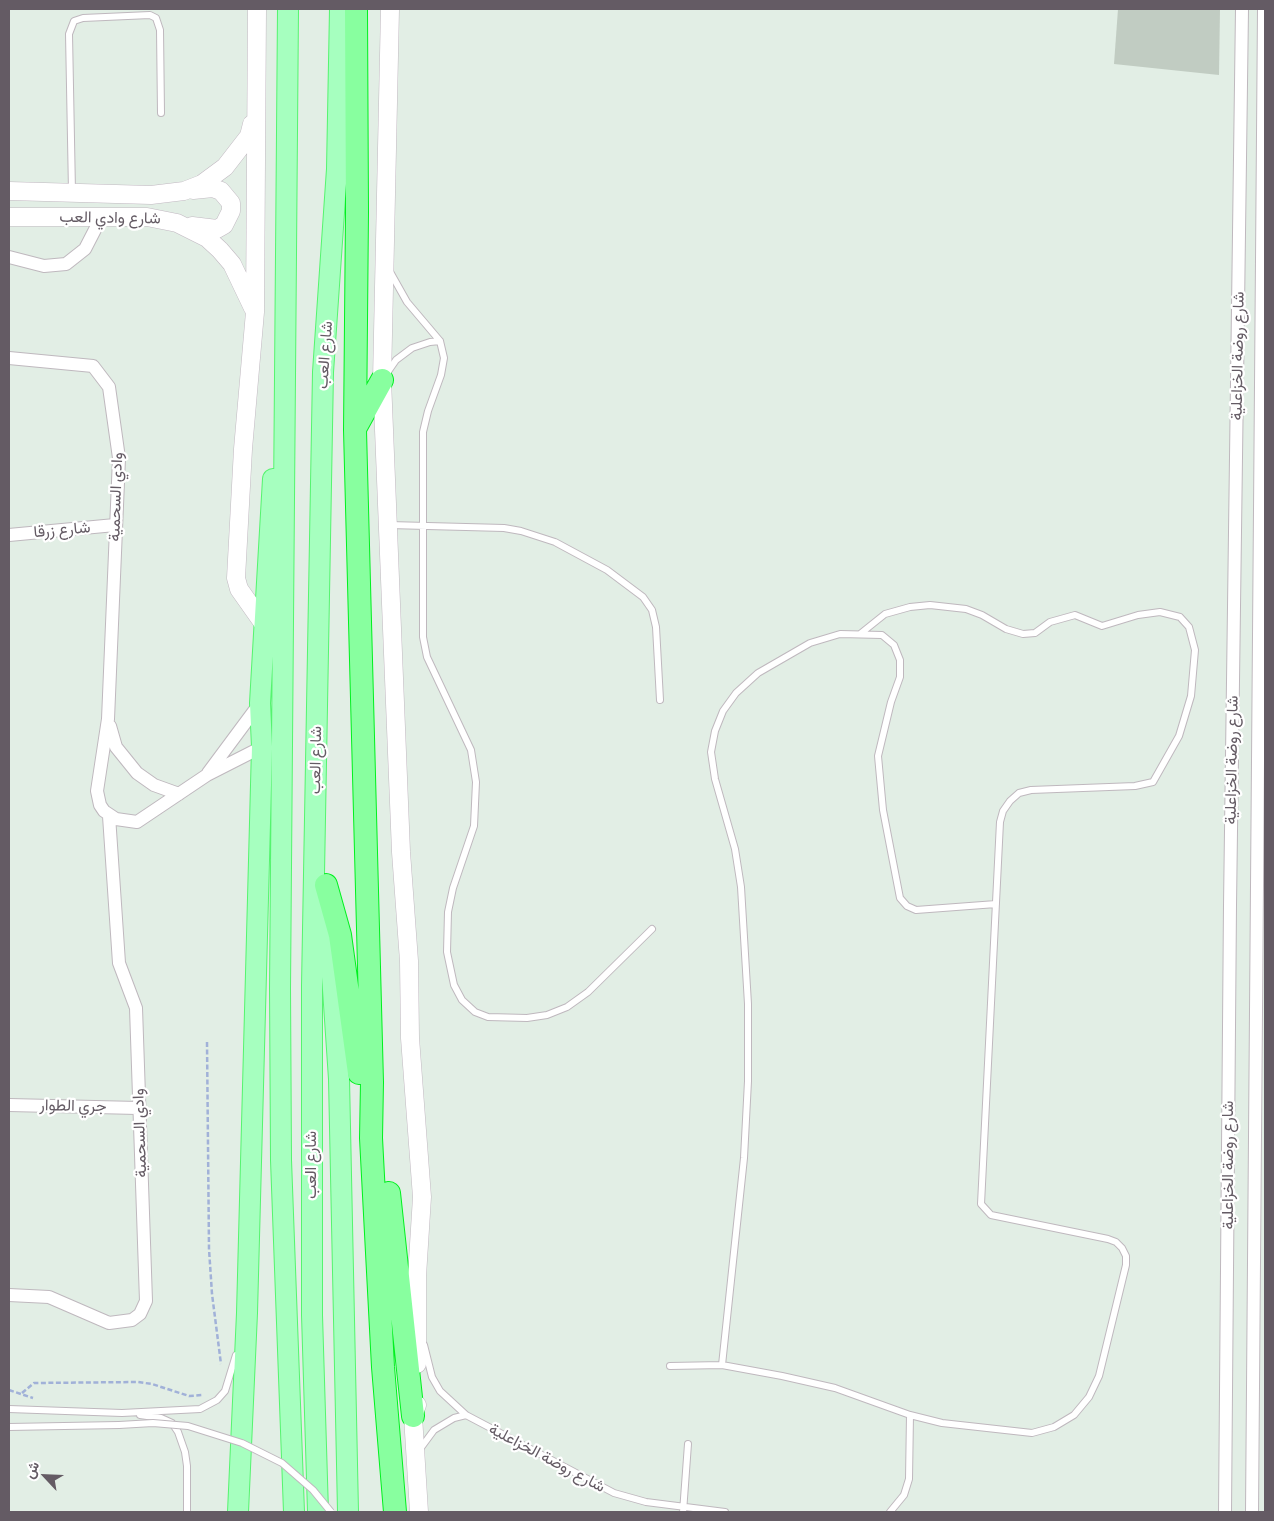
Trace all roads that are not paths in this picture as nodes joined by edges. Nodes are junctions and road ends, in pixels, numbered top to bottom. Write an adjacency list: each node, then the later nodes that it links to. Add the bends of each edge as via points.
1 (257, 9): 11 (main road)
2 (288, 9): 25 (main road, شارع العب)
3 (331, 9): 9 (main road)
4 (340, 9): 9 (main road, شارع العب)
5 (356, 9): 32 (highway)
6 (390, 9): 23 (main road)
7 (1242, 9): 19 (street, شارع روضة الخزاعلية)
8 (1264, 9): 12 (street, شارع روضة الخزاعلية)
9 (340, 82): 46 (main road, شارع العب, via 338,169 322,372)
10 (161, 113): 15 (lane, via 160,30 156,18 150,15 74,21 69,34)
11 (256, 114): 13 (main road, شارع وادي العب, via 249,136 225,167 202,184); 26 (main road)
12 (1264, 175): 20 (street, شارع روضة الخزاعلية)
13 (184, 191): 15 (main road, شارع وادي العب, via 151,195); 18 (main road, via 213,188 231,203 232,211 224,226 216,229)
14 (9, 192): 15 (main road, شارع وادي العب)
15 (72, 193)
16 (102, 216): 17 (main road, شارع وادي العب); 18 (main road, شارع وادي العب, via 147,217); 21 (street, via 85,249 66,264 44,266)
17 (9, 217)
18 (177, 223): 26 (main road, شارع وادي العب, via 207,238 220,250 232,264)
19 (1240, 245): 20 (street); 22 (street, شارع روضة الخزاعلية)
20 (1264, 247): 24 (street, شارع روضة الخزاعلية)
21 (9, 257)
22 (1239, 262): 24 (street); 81 (street, شارع روضة الخزاعلية)
23 (385, 263): 27 (lane, via 407,302); 31 (main road)
24 (1264, 263): 30 (street, شارع روضة الخزاعلية)
25 (284, 305): 37 (main road); 70 (main road, شارع العب, via 281,1151)
26 (255, 312): 37 (main road, via 236,578 239,589)
27 (440, 341): 31 (lane, via 421,344 403,353); 35 (lane, via 443,366 423,432)
28 (9, 358): 33 (street, وادي السحمية, via 93,366 102,375 109,387 119,458)
29 (1265, 358): 30 (street)
30 (1260, 377): 47 (street, شارع روضة الخزاعلية)
31 (382, 380): 32 (highway); 34 (main road)
32 (355, 430): 53 (highway)
33 (115, 525): 36 (street, شارع زرقا); 41 (street, وادي السحمية)
34 (388, 525): 35 (lane); 59 (main road, via 410,1038 422,1188)
35 (423, 526): 39 (lane, via 522,531 572,550 631,588 652,610); 52 (lane, via 425,650 472,750 476,782 474,826 453,888 446,933 449,969 462,1000 475,1012 488,1017 547,1015 567,1007 588,992)
36 (9, 535)
37 (263, 623): 40 (main road)
38 (860, 634): 50 (lane, via 882,635 894,645 900,660 900,677 878,756 883,810 900,898 916,910); 50 (lane, via 885,614 930,605 966,609 1023,634 1035,633 1050,622 1075,615 1102,626 1160,612 1180,617 1189,627 1195,650 1191,696 1179,736 1159,775 1145,785 1031,790 1010,800 1000,822); 60 (lane, via 840,634 810,643 758,673 736,693 723,711 711,752 741,887 748,1004 744,1158)
39 (660, 700)
40 (260, 703): 42 (main road); 43 (street)
41 (108, 719): 44 (street, وادي السحمية, via 116,747 137,773 154,785); 45 (street, وادي السحمية, via 97,791 100,805)
42 (262, 747): 43 (street); 58 (main road)
43 (207, 775): 44 (street)
44 (179, 794): 45 (street, via 137,822)
45 (109, 816): 55 (street, وادي السحمية, via 119,963 136,1008)
46 (315, 832): 48 (main road); 74 (main road, شارع العب, via 310,1161)
47 (1262, 863): 51 (street, شارع روضة الخزاعلية)
48 (326, 885): 56 (highway, via 340,935); 76 (main road, via 339,1079)
49 (1265, 894): 51 (street)
50 (996, 904): 65 (lane, via 981,1204 991,1214 1116,1242 1126,1256 1126,1265 1099,1376 1089,1397 1074,1415 1054,1427 1032,1433 967,1427)
51 (1258, 907): 82 (street, شارع روضة الخزاعلية)
52 (652, 929)
53 (372, 1082): 56 (highway); 66 (highway, via 383,1134)
54 (9, 1105): 55 (street, جري الطوار)
55 (138, 1108): 57 (street, وادي السحمية, via 147,1291 140,1314 132,1320 109,1323 49,1297)
56 (371, 1138): 77 (highway, via 383,1366)
57 (9, 1295)
58 (247, 1313): 63 (lane, via 230,1380 217,1400 192,1410); 73 (main road)
59 (416, 1330): 64 (lane, شارع روضة الخزاعلية, via 440,1391); 66 (main road, via 418,1396)
60 (722, 1365): 61 (lane); 65 (lane, via 835,1388)
61 (670, 1366)
62 (9, 1409): 63 (lane)
63 (122, 1413): 72 (lane, via 161,1418 172,1424 185,1452)
64 (466, 1415): 69 (lane, via 434,1430); 71 (lane, شارع روضة الخزاعلية, via 586,1480 630,1499)
65 (910, 1415): 80 (lane, via 909,1479 904,1495)
66 (413, 1416): 69 (main road)
67 (9, 1427): 75 (lane, bridge, via 154,1424 188,1426 215,1433 282,1463 313,1490)
68 (688, 1444): 71 (lane)
69 (416, 1460): 78 (main road)
70 (293, 1509)
71 (683, 1510): 79 (lane, شارع روضة الخزاعلية)
72 (188, 1512)
73 (238, 1512)
74 (318, 1512)
75 (331, 1512)
76 (348, 1512)
77 (395, 1512)
78 (418, 1512)
79 (725, 1512)
80 (890, 1512)
81 (1225, 1512)
82 (1252, 1512)

